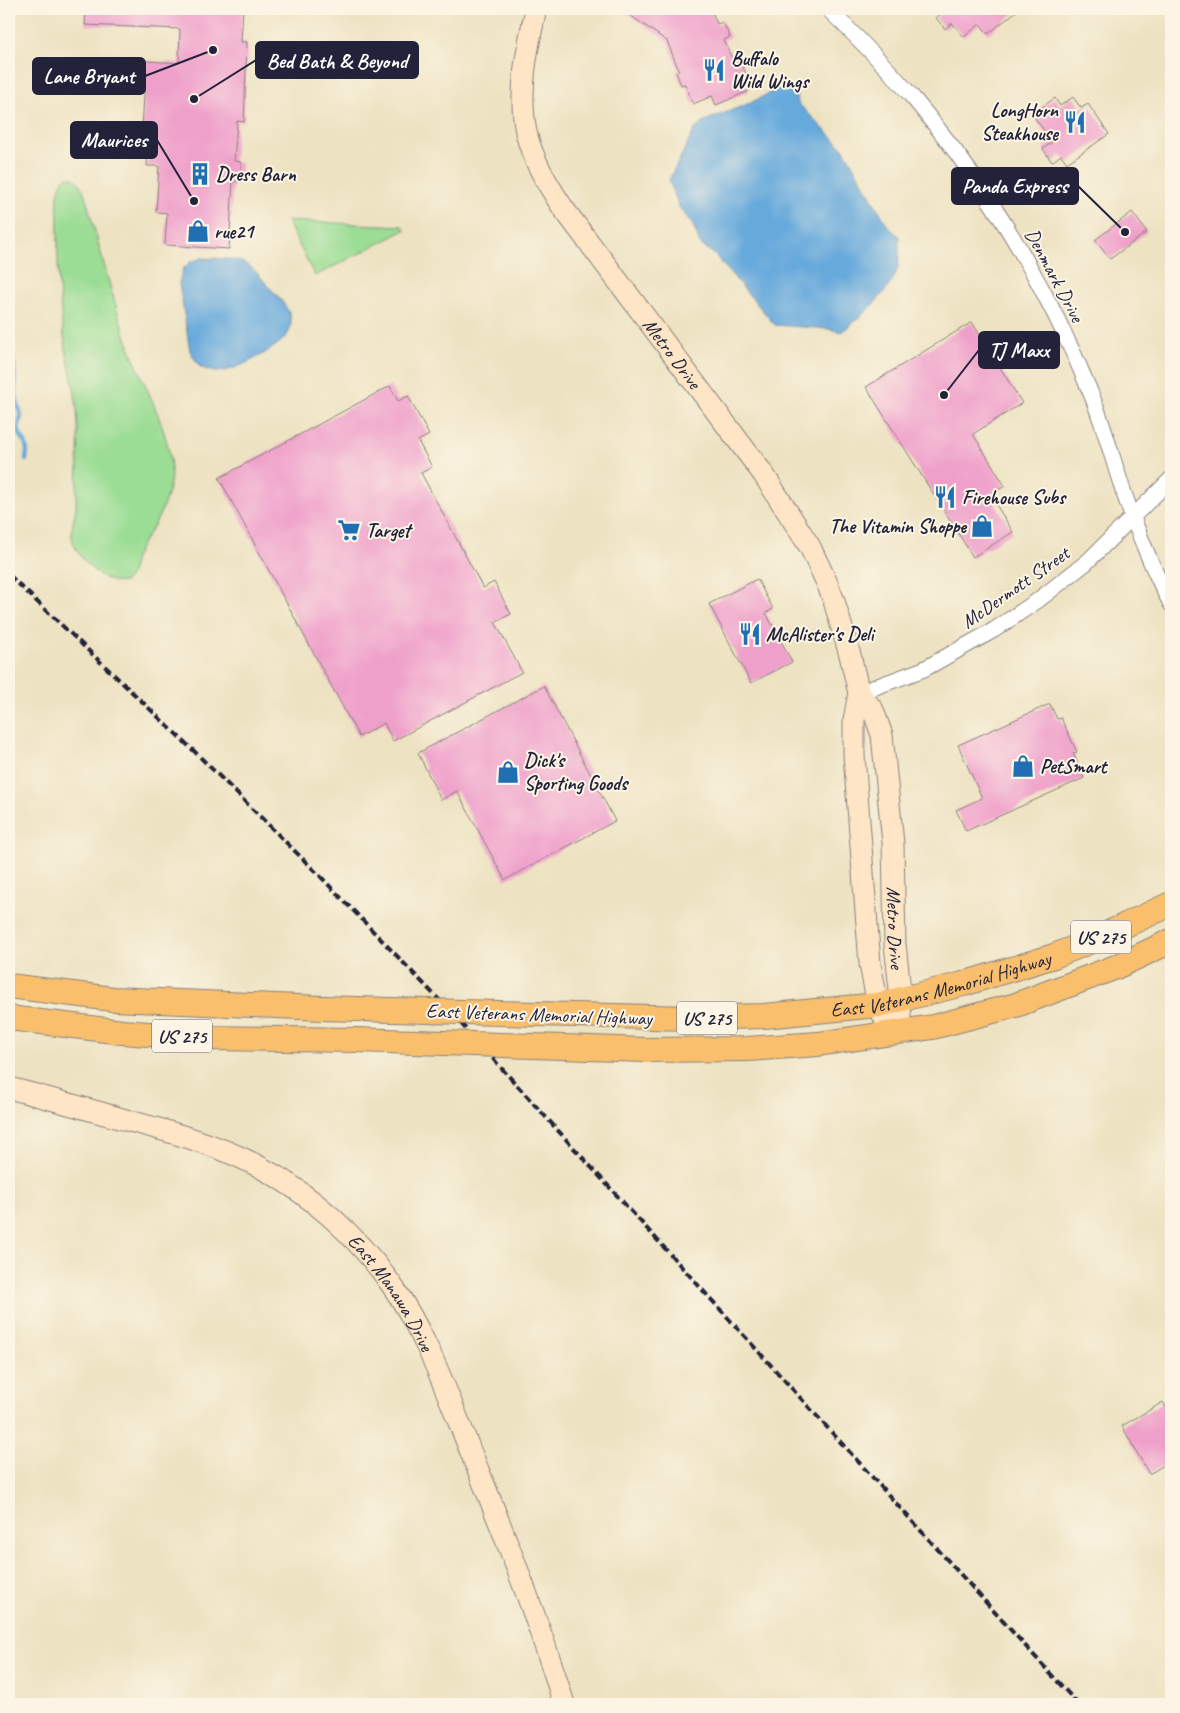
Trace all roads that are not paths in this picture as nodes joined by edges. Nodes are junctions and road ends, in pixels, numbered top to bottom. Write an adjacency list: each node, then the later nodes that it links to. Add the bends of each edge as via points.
1 (536, 9): 6 (street, Metro Drive, via 522,99 526,133 540,169 563,208 764,475 807,541 834,601)
2 (828, 9): 4 (street, Denmark Drive, via 888,69 926,114 989,200 1019,248 1080,366)
3 (1171, 479): 4 (street, McDermott Street)
4 (1132, 517): 5 (street, Denmark Drive); 6 (street, McDermott Street, via 1087,562 994,630 924,669)
5 (1171, 604)
6 (859, 693): 10 (street, Metro Drive, via 873,710 882,735 893,843 895,944); 11 (street, Metro Drive, via 854,720 854,755 870,964)
7 (1171, 904): 10 (main road, East Veterans Memorial Highway / US 275, via 1054,956 972,982)
8 (1171, 941): 13 (main road, East Veterans Memorial Highway / US 275, via 1116,967 1016,1005 933,1027)
9 (9, 986): 11 (main road, East Veterans Memorial Highway / US 275, bridge, via 113,999 689,1018 764,1016)
10 (901, 999): 11 (main road, East Veterans Memorial Highway / US 275); 13 (street, Metro Drive, via 900,1017)
11 (878, 1005): 13 (street, Metro Drive)
12 (9, 1018): 13 (main road, East Veterans Memorial Highway / US 275, bridge, via 200,1038 644,1050 747,1049 818,1044)
13 (892, 1033)
14 (9, 1088): 15 (street, East Manawa Drive, via 166,1131 233,1154 280,1178 322,1208 355,1240 392,1286 424,1342 523,1584)
15 (564, 1704)

